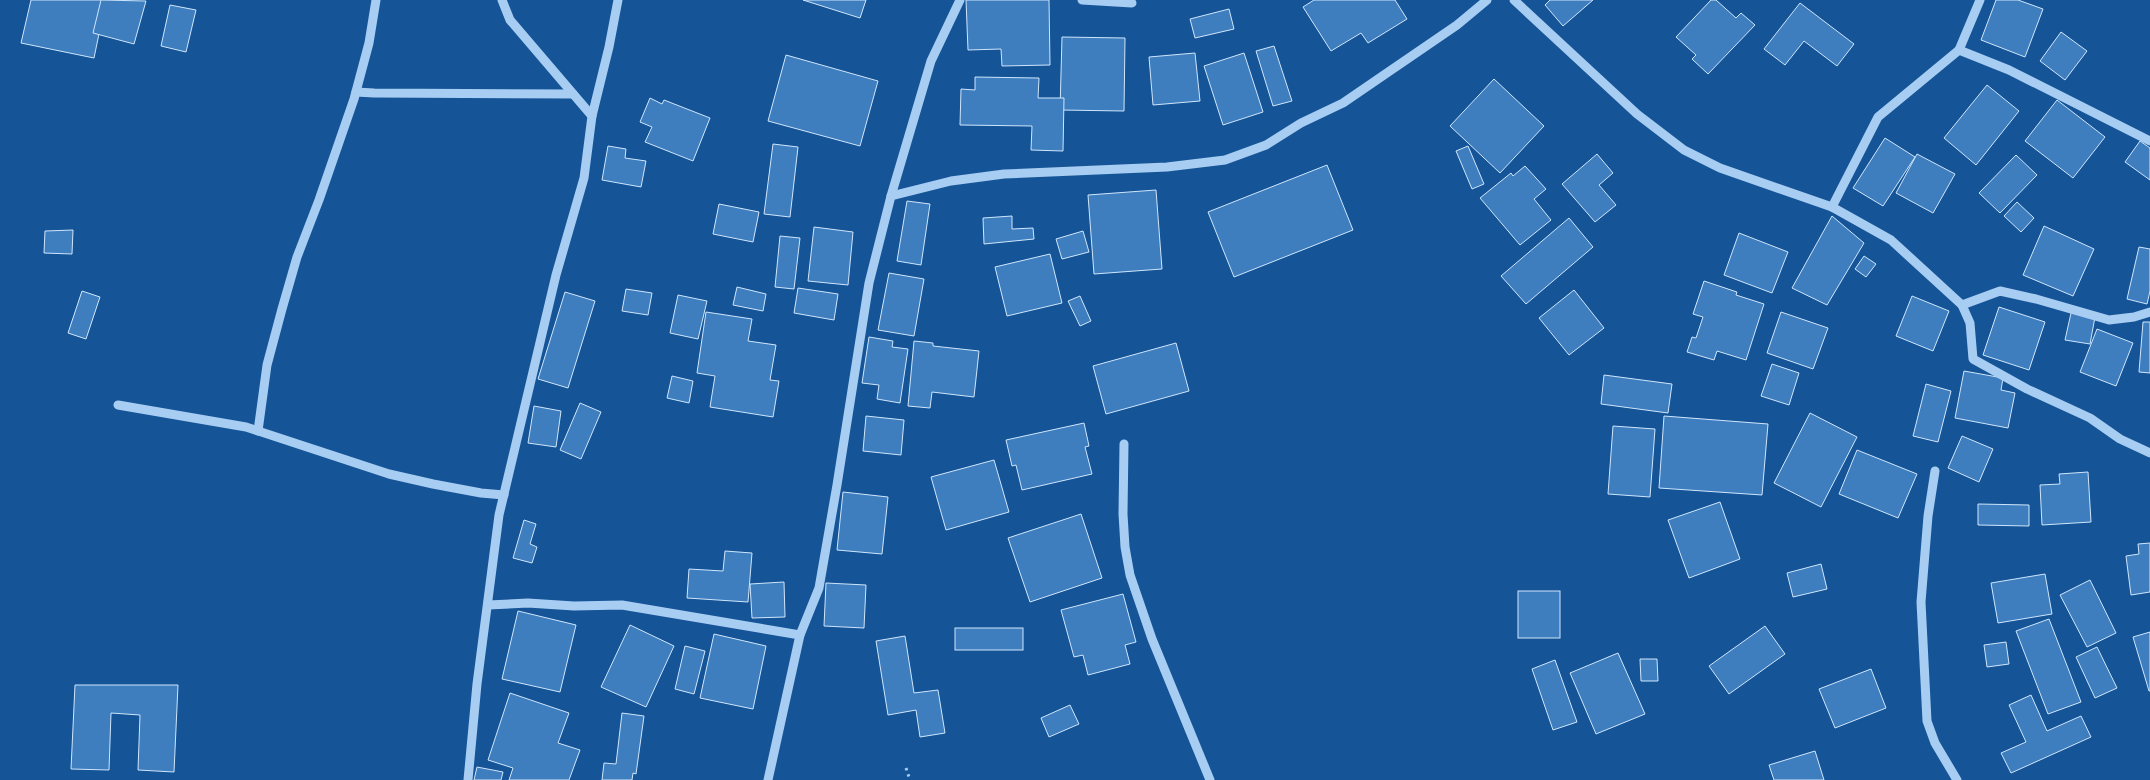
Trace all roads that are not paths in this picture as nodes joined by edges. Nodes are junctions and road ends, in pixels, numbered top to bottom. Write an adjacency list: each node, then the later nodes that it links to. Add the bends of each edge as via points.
1 (376, 0): 11 (street)
2 (502, 0): 12 (street, via 510,20)
3 (618, 0): 13 (street)
4 (960, 0): 15 (street, via 931,61)
5 (1082, 0): 9 (street)
6 (1487, 0): 15 (street, via 1457,25 1343,103 1301,123 1266,145 1225,160 1167,167 1004,174 951,181)
7 (1514, 0): 16 (street, via 1637,114 1684,150 1720,168)
8 (1980, 0): 10 (street)
9 (1132, 4)
10 (1958, 50): 14 (street, via 2009,70); 16 (street, via 1878,117)
11 (356, 92): 12 (street); 20 (street, via 292,274 267,365)
12 (573, 94): 13 (street)
13 (592, 116): 24 (street, via 584,178 556,275)
14 (2150, 141)
15 (891, 196): 26 (street, via 869,282 819,588)
16 (1832, 207): 17 (street, via 1891,240)
17 (1962, 305): 18 (street, via 2000,291 2109,320); 22 (street, via 1970,323 1973,359 2090,418 2120,439)
18 (2150, 312)
19 (118, 405): 20 (street)
20 (258, 431): 24 (street, via 389,474 462,490)
21 (1124, 444): 29 (street, via 1123,514 1130,575 1152,639)
22 (2150, 453)
23 (1935, 471): 30 (street, via 1921,602 1927,721 1935,743)
24 (504, 495): 25 (street)
25 (488, 605): 26 (street, via 622,605); 27 (street)
26 (800, 635): 28 (street)
27 (468, 780)
28 (768, 780)
29 (1210, 780)
30 (1957, 780)

